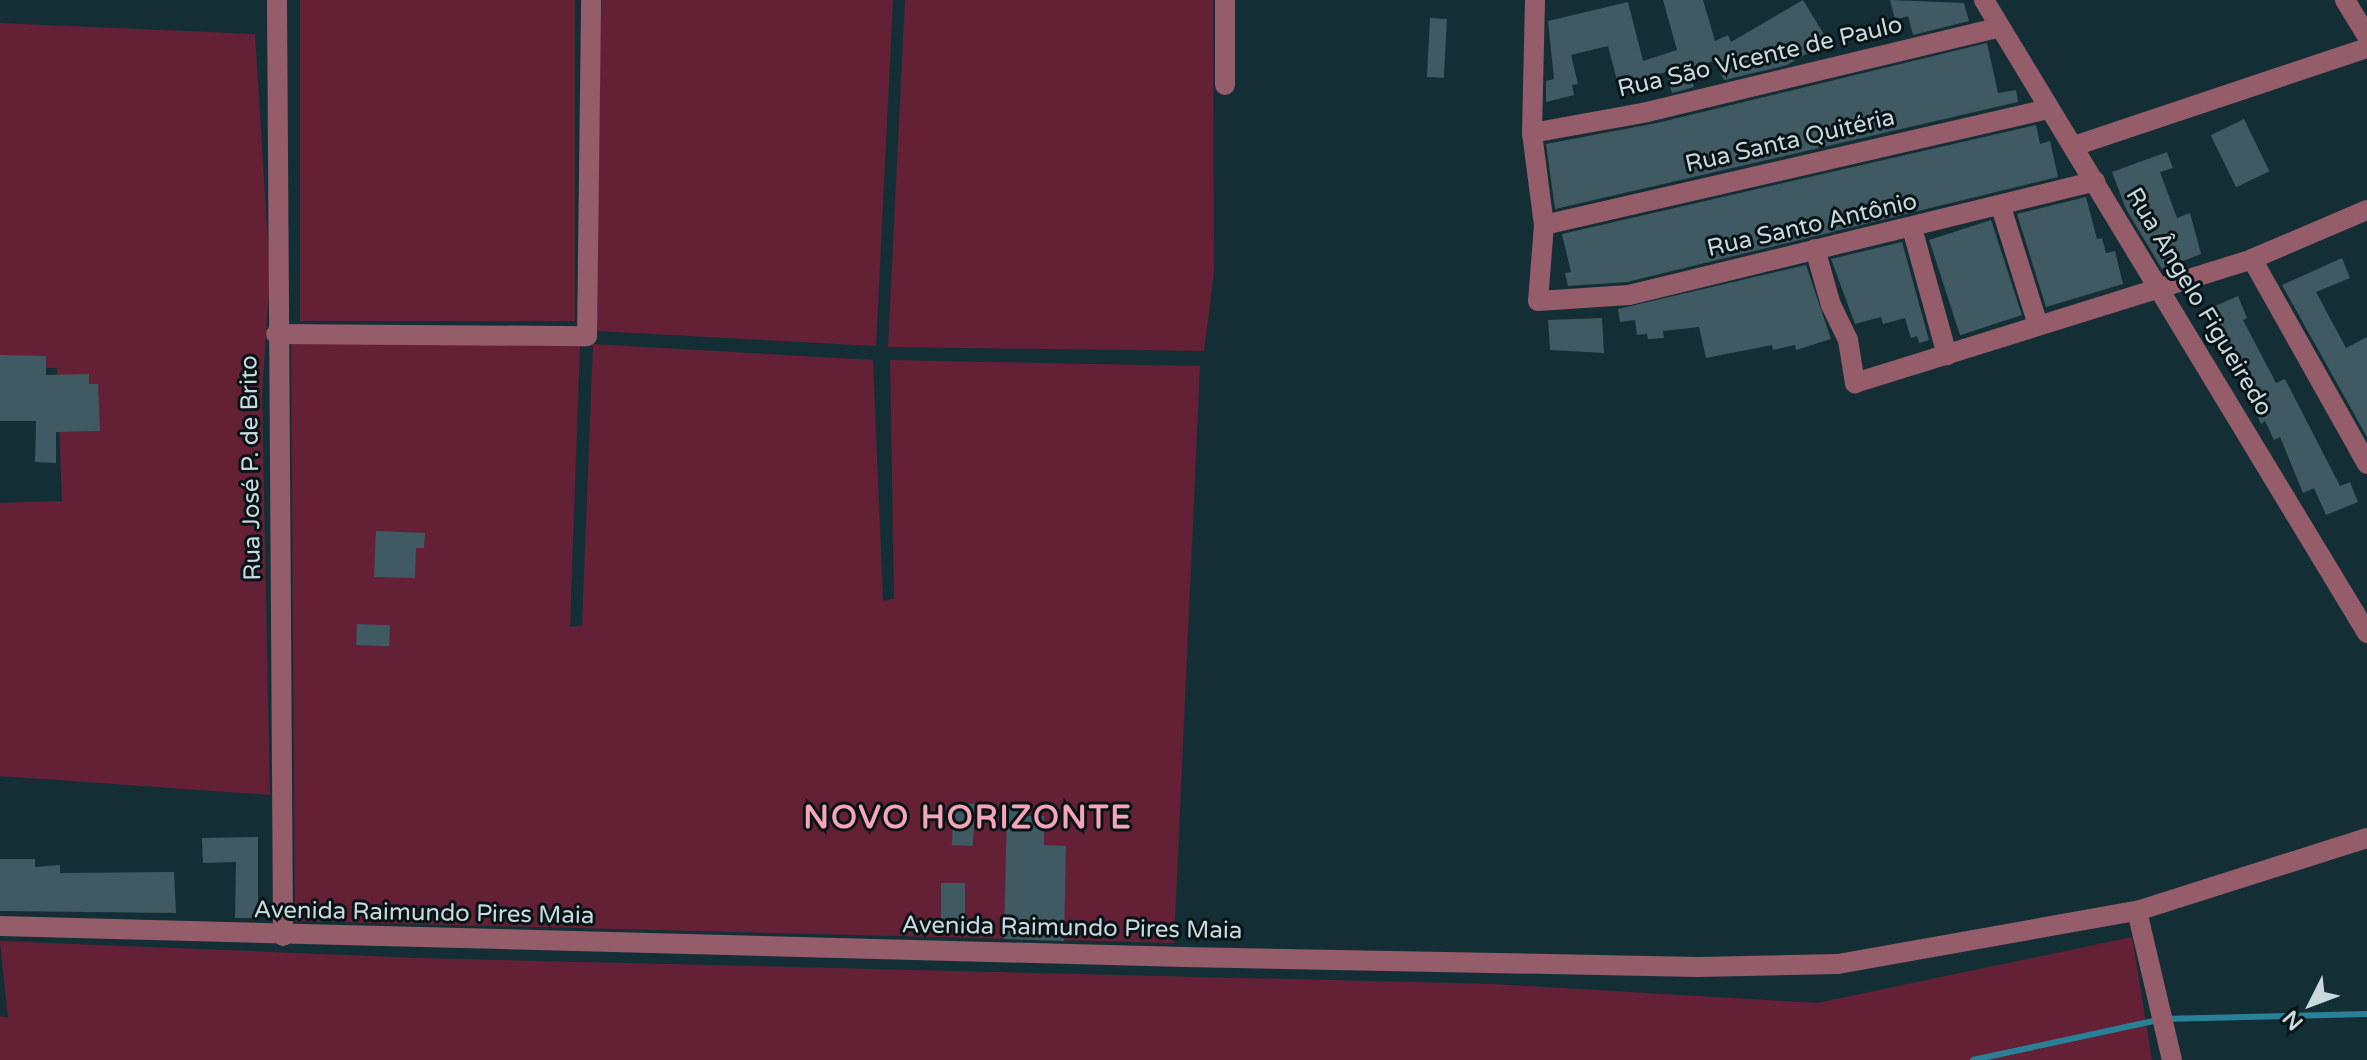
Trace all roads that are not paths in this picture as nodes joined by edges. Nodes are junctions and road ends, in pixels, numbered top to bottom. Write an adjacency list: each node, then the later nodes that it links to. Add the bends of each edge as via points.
1 (277, 0): 23 (street, Rua José P. de Brito)
2 (591, 0): 23 (street, via 587,336)
3 (1225, 0): 10 (street)
4 (1535, 0): 12 (street)
5 (1984, 0): 7 (street, Rua Ângelo Figueiredo)
6 (2345, 0): 8 (street)
7 (2000, 27): 11 (street, Rua Ângelo Figueiredo); 12 (street, Rua São Vicente de Paulo, via 1647,112)
8 (2367, 36)
9 (2367, 48): 13 (street)
10 (1225, 85)
11 (2048, 109): 13 (street, Rua Ângelo Figueiredo); 17 (street, Rua Santa Quitéria)
12 (1532, 133): 17 (street)
13 (2074, 146): 14 (street, Rua Ângelo Figueiredo)
14 (2095, 181): 15 (street, Rua Santo Antônio); 21 (street, Rua Ângelo Figueiredo)
15 (2001, 207): 18 (street, Rua Santo Antônio); 22 (street)
16 (2367, 210): 20 (street)
17 (1544, 225): 19 (street, Rua Santo Antônio, via 1538,301 1629,295)
18 (1912, 228): 19 (street, Rua Santo Antônio); 24 (street)
19 (1815, 249): 24 (street, via 1831,305 1848,340 1855,383)
20 (2252, 259): 21 (street); 25 (street)
21 (2159, 286): 22 (street); 26 (street, Rua Ângelo Figueiredo)
22 (2038, 325): 24 (street)
23 (276, 334): 30 (street, Rua José P. de Brito)
24 (1947, 355)
25 (2367, 464)
26 (2367, 633)
27 (2367, 838): 28 (street)
28 (2137, 911): 30 (street, Avenida Raimundo Pires Maia, via 1838,964 1714,967); 31 (street)
29 (0, 926): 30 (street, Avenida Raimundo Pires Maia)
30 (283, 936)
31 (2169, 1060)

